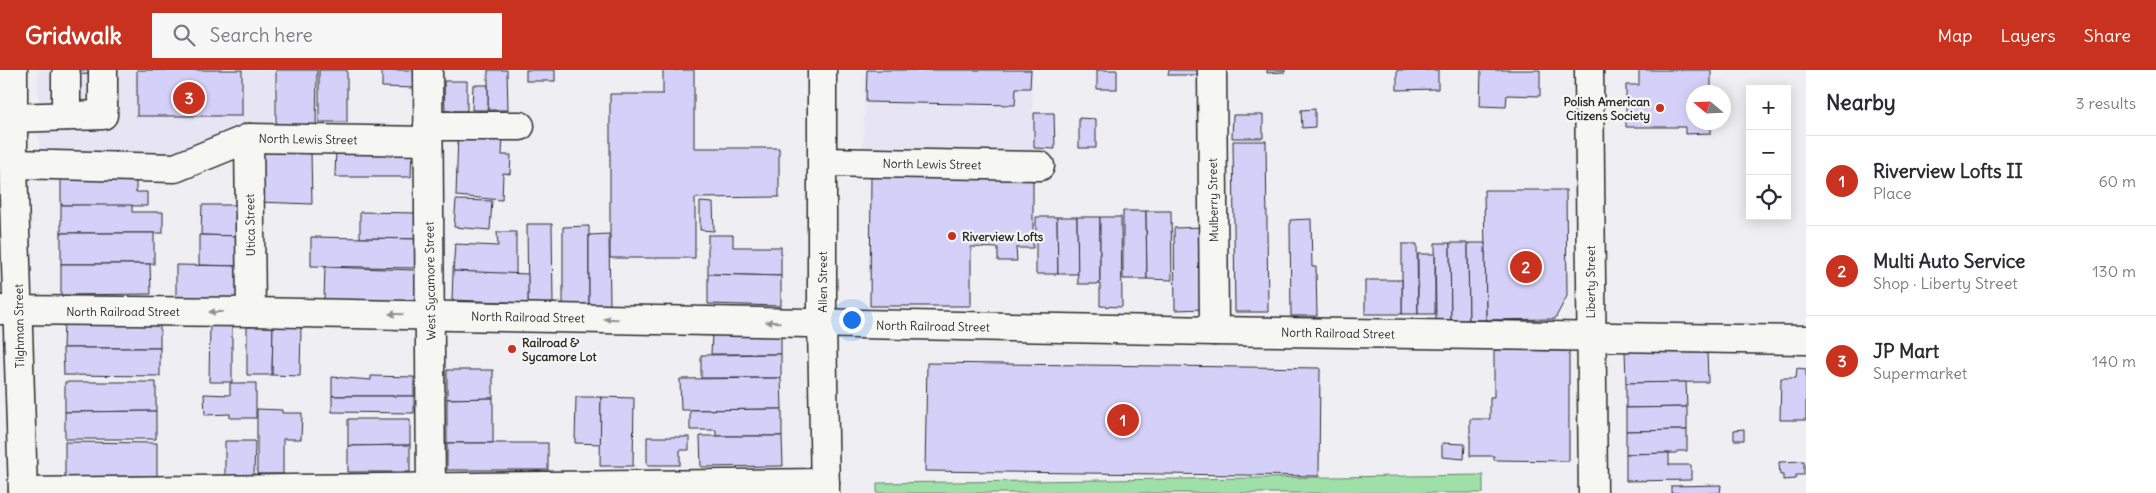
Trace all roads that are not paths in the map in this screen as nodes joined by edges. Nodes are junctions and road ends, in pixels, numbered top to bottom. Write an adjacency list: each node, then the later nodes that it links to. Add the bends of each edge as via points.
1 (13, 70): 9 (street, Tilghman Street)
2 (103, 70): 8 (street, via 103,115)
3 (428, 70): 11 (street, West Sycamore Street)
4 (822, 70): 13 (street, Allen Street)
5 (1212, 70): 20 (street, Mulberry Street)
6 (1589, 70): 21 (street, Liberty Street)
7 (66, 74): 8 (street)
8 (66, 116): 9 (street)
9 (14, 118): 14 (street, Tilghman Street)
10 (520, 126): 11 (street, North Lewis Street)
11 (428, 134): 12 (street, North Lewis Street); 18 (street, West Sycamore Street)
12 (249, 138): 14 (street, North Lewis Street, via 175,168); 17 (street, Utica Street)
13 (823, 162): 15 (street, North Lewis Street); 19 (street, Allen Street)
14 (13, 164): 16 (street, Tilghman Street)
15 (1040, 166)
16 (9, 310): 17 (street, North Railroad Street, one-way to 16); 25 (street, Tilghman Street)
17 (251, 312): 18 (street, North Railroad Street, one-way to 17)
18 (430, 315): 19 (street, North Railroad Street, one-way to 18); 24 (street, West Sycamore Street)
19 (822, 324): 20 (street, North Railroad Street); 23 (street, Allen Street)
20 (1214, 331): 21 (street, North Railroad Street)
21 (1590, 337): 22 (street, North Railroad Street); 26 (street, Liberty Street)
22 (1806, 340)
23 (825, 488): 24 (street)
24 (431, 490): 25 (street)
25 (23, 493)
26 (1593, 493)

